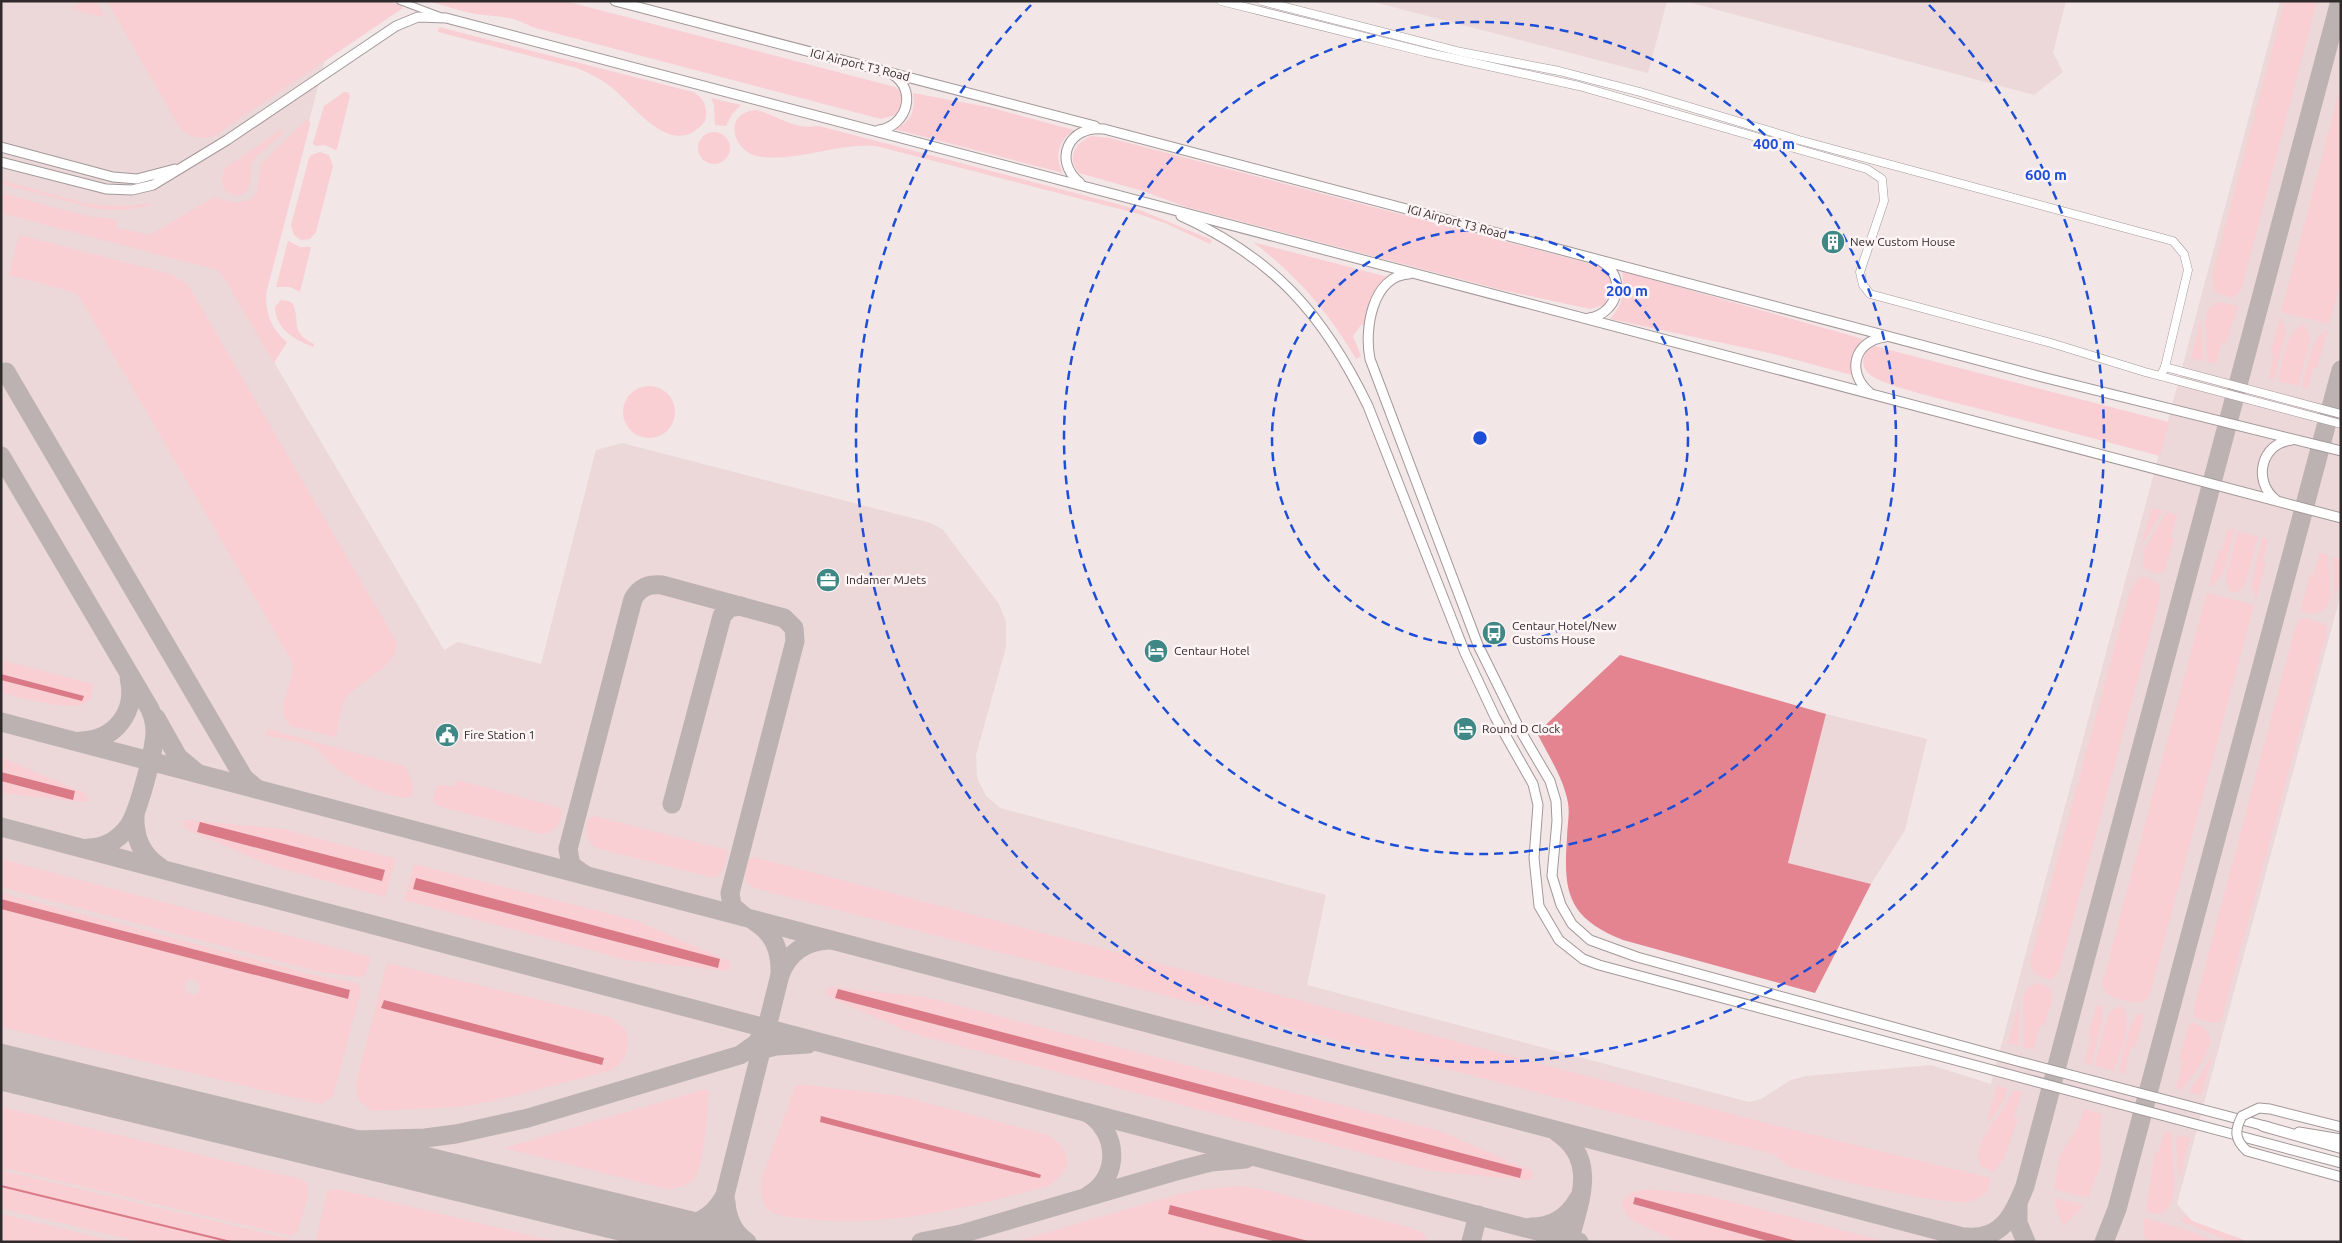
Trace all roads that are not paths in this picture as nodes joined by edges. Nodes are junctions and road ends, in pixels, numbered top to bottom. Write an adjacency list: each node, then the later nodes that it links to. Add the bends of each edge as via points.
1 (400, 1): 5 (street)
2 (616, 1): 6 (main road, IGI Airport T3 Road)
3 (1221, 1): 19 (street, via 1579,86 1867,169 1882,179 1884,191 1884,201 1860,272 1863,285 1870,294)
4 (1262, 1): 18 (street, via 1462,52 1559,71 1640,92 1799,140 2173,241 2184,254 2188,270)
5 (446, 18): 7 (main road); 11 (main road, via 418,18 396,26)
6 (886, 71): 7 (main road, via 902,83 907,102 902,117 891,127); 8 (main road, IGI Airport T3 Road)
7 (870, 129): 12 (main road)
8 (1104, 129): 12 (main road, via 1085,130 1070,141 1067,150 1068,169 1073,177); 14 (main road, IGI Airport T3 Road)
9 (1, 147): 11 (main road, via 126,179 150,177)
10 (1, 162): 11 (main road, via 97,187 124,190 153,185)
11 (190, 164)
12 (1089, 187): 13 (main road)
13 (1155, 205): 15 (main road); 31 (main road, via 1209,229 1260,263 1285,283 1308,308 1340,352 1368,406 1465,653 1533,784 1538,804 1534,858 1536,893 1545,920 1559,940 1572,951 1583,959 1640,976)
14 (1596, 259): 16 (main road, via 1612,271 1617,285 1615,300 1601,315); 17 (main road, IGI Airport T3 Road)
15 (1417, 274): 16 (main road); 27 (main road, via 1393,278 1382,290 1374,307 1368,340 1370,359 1478,646 1550,781 1557,821 1552,876 1561,905 1580,933 1636,957)
16 (1580, 317): 20 (main road)
17 (1894, 338): 20 (main road, via 1866,343 1857,357 1857,378 1870,393); 23 (main road, IGI Airport T3 Road)
18 (2165, 366): 19 (street); 21 (street)
19 (2161, 375): 22 (street)
20 (1879, 396): 25 (main road)
21 (2341, 414)
22 (2341, 424)
23 (2297, 440): 24 (main road, IGI Airport T3 Road); 25 (main road, via 2278,444 2268,452 2264,461 2262,482)
24 (2341, 451)
25 (2278, 501): 26 (main road)
26 (2341, 518)
27 (2264, 1126): 29 (main road); 30 (highway)
28 (2341, 1127): 32 (main road, bridge, via 2259,1108 2242,1116 2236,1132 2240,1145 2247,1151)
29 (2341, 1139)
30 (2341, 1148)
31 (2341, 1163)
32 (2341, 1177)

